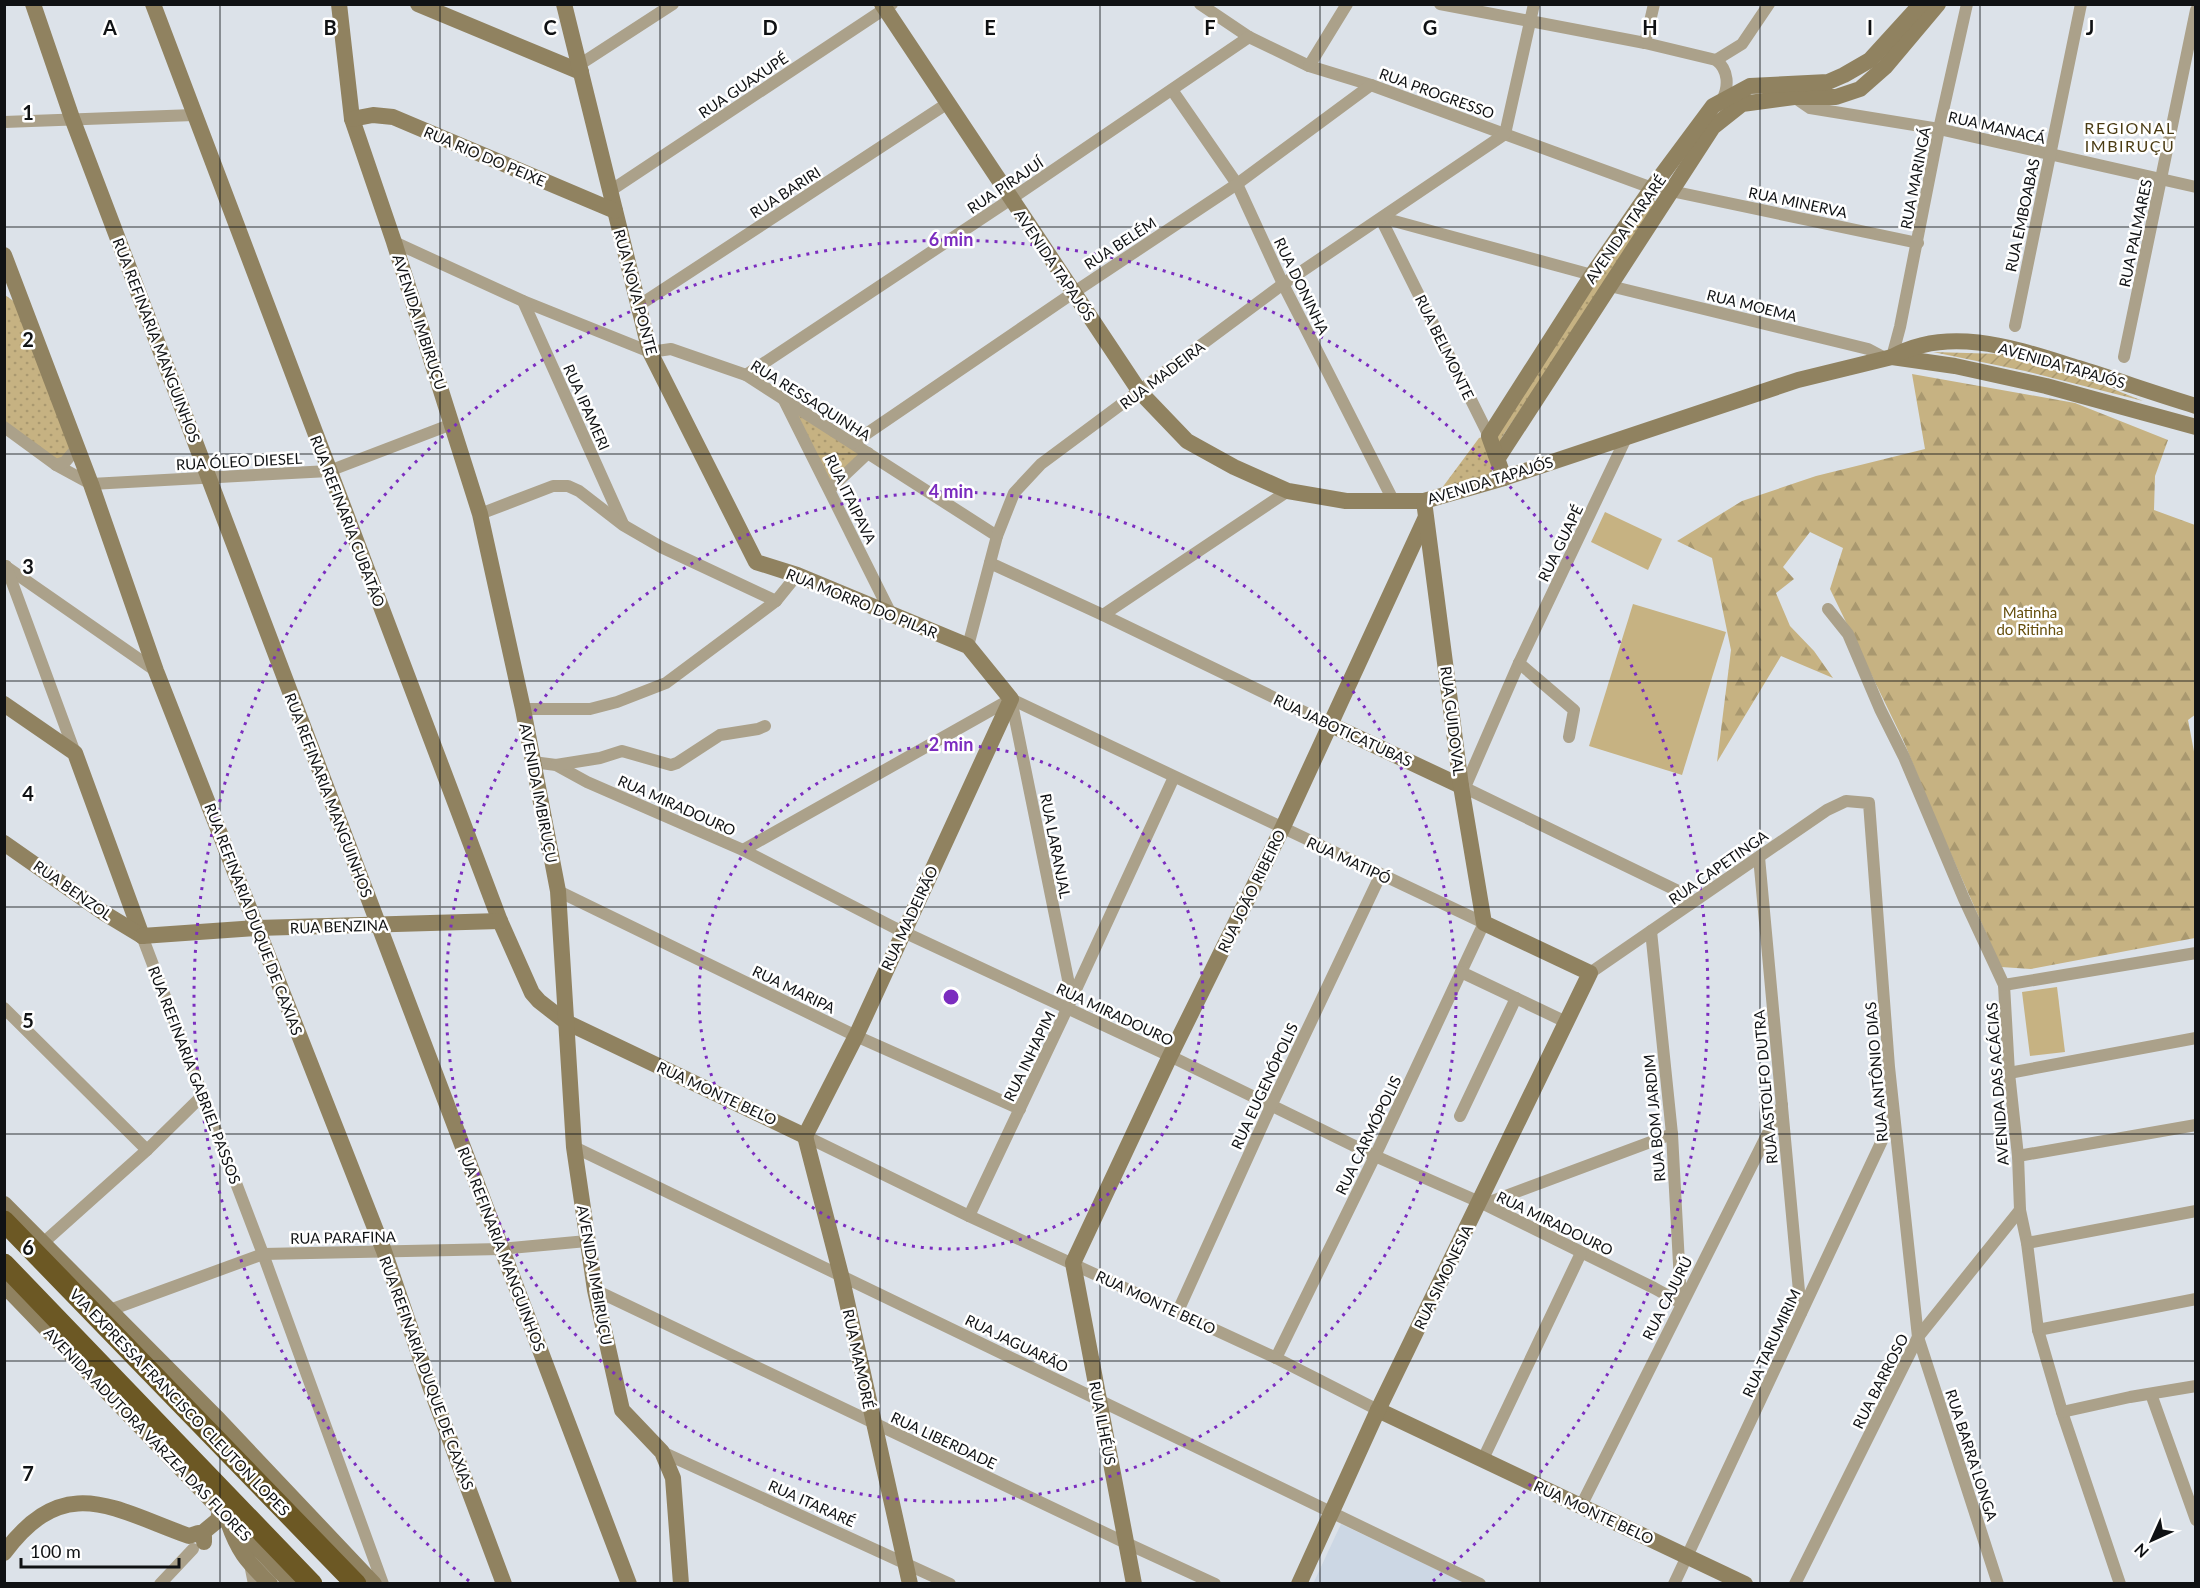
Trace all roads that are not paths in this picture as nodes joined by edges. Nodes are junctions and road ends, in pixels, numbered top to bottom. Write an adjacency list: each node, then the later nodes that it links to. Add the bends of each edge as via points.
1 (33, 4): 31 (street, RUA REFINARIA MANGUINHOS)
2 (153, 4): 30 (street, RUA REFINARIA CUBATÃO)
3 (339, 4): 32 (street, AVENIDA IMBIRUÇU)
4 (418, 4): 24 (street)
5 (564, 4): 24 (street, RUA NOVA PONTE)
6 (673, 4): 24 (street)
7 (1200, 4): 20 (street, RUA PROGRESSO)
8 (1347, 4): 23 (street)
9 (1440, 4): 19 (street)
10 (1534, 4): 19 (street)
11 (1654, 4): 21 (street)
12 (1769, 4): 22 (street, via 1742,44)
13 (1921, 4): 27 (street, via 1870,60 1828,82)
14 (1938, 4): 27 (street, via 1885,67 1860,89 1836,97)
15 (1967, 4): 34 (street, RUA MARINGÁ)
16 (2081, 4): 36 (street, RUA EMBOABAS)
17 (886, 6): 29 (street, AVENIDA TAPAJÓS); 41 (street, RUA GUAXUPÉ)
18 (2196, 10): 37 (street, RUA PALMARES)
19 (1531, 21): 21 (street); 35 (street)
20 (1248, 37): 23 (street, RUA PROGRESSO); 26 (street, RUA PIRAJUÍ)
21 (1645, 43): 22 (street)
22 (1716, 60): 28 (street, via 1727,78 1728,89)
23 (1309, 66): 25 (street, RUA PROGRESSO)
24 (580, 69): 41 (street, RUA NOVA PONTE)
25 (1371, 85): 35 (street, RUA PROGRESSO); 38 (street, RUA BELÉM)
26 (1172, 90): 38 (street, RUA DONINHA); 43 (street, RUA PIRAJUÍ)
27 (1799, 91): 28 (street, AVENIDA ITARARÉ, via 1750,86); 34 (street, RUA MANACÁ, via 1809,108); 42 (street, AVENIDA ITARARÉ, via 1742,104 1713,127)
28 (1722, 100): 40 (street, AVENIDA ITARARÉ, via 1713,106)
29 (948, 103): 43 (street, AVENIDA TAPAJÓS); 56 (street, RUA BARIRI)
30 (194, 115): 31 (street); 77 (street, RUA REFINARIA CUBATÃO)
31 (72, 118): 33 (street); 78 (street, RUA REFINARIA MANGUINHOS)
32 (352, 119): 44 (street, RUA RIO DO PEIXE, via 393,117); 46 (street, AVENIDA IMBIRUÇU)
33 (4, 122)
34 (1939, 129): 36 (street, RUA MANACÁ); 47 (street, RUA MARINGÁ)
35 (1505, 134): 40 (street, RUA PROGRESSO); 45 (street, RUA MADEIRA)
36 (2050, 155): 37 (street, RUA MANACÁ); 57 (street, RUA EMBOABAS)
37 (2162, 180): 39 (street, RUA MANACÁ); 60 (street, RUA PALMARES)
38 (1237, 184): 50 (street, RUA DONINHA); 53 (street, RUA BELÉM)
39 (2196, 187)
40 (1652, 188): 42 (street, RUA PROGRESSO); 49 (street, AVENIDA ITARARÉ)
41 (610, 191): 44 (street, RUA NOVA PONTE)
42 (1671, 191): 47 (street, RUA MINERVA); 51 (street, AVENIDA ITARARÉ)
43 (1011, 199): 53 (street, AVENIDA TAPAJÓS); 61 (street, RUA PIRAJUÍ)
44 (615, 211): 56 (street, RUA NOVA PONTE)
45 (1382, 218): 49 (street); 50 (street, RUA MADEIRA); 70 (street, RUA BELMONTE)
46 (394, 242): 55 (street, RUA RESSAQUINHA); 67 (street, AVENIDA IMBIRUÇU)
47 (1918, 243): 59 (street, RUA MARINGÁ, via 1900,327)
48 (4, 255): 54 (street, RUA REFINARIA DUQUE DE CAXIAS)
49 (1592, 275): 70 (street, AVENIDA ITARARÉ)
50 (1283, 284): 62 (street, RUA MADEIRA); 83 (street, RUA DONINHA)
51 (1610, 286): 59 (street, RUA MOEMA); 75 (street, AVENIDA ITARARÉ)
52 (4, 288): 54 (street)
53 (1073, 292): 62 (street, AVENIDA TAPAJÓS); 72 (street, RUA BELÉM)
54 (21, 299): 73 (street, RUA REFINARIA DUQUE DE CAXIAS)
55 (523, 301): 58 (street, RUA RESSAQUINHA); 86 (street, RUA IPAMERI)
56 (638, 306): 58 (street, RUA NOVA PONTE)
57 (2015, 326)
58 (650, 352): 61 (street, RUA RESSAQUINHA, via 671,350); 88 (street, RUA NOVA PONTE)
59 (1888, 357): 63 (street, AVENIDA TAPAJÓS, via 1905,350 1959,341 2008,346); 66 (street, AVENIDA TAPAJÓS, via 2001,376); 71 (street, AVENIDA TAPAJÓS, via 1798,380)
60 (2124, 357)
61 (746, 375): 64 (street, RUA RESSAQUINHA)
62 (1140, 392): 82 (street, AVENIDA TAPAJÓS, via 1187,441); 87 (street, RUA MADEIRA, via 1041,464 1014,493)
63 (2165, 396): 65 (street, AVENIDA TAPAJÓS); 66 (street, via 2158,408)
64 (783, 398): 72 (street, RUA RESSAQUINHA); 81 (street, RUA ITAIPAVA)
65 (2196, 406)
66 (2163, 418): 69 (street, AVENIDA TAPAJÓS)
67 (452, 424): 77 (street, RUA ÓLEO DIESEL); 85 (street, AVENIDA IMBIRUÇU)
68 (4, 427): 76 (street)
69 (2196, 427)
70 (1489, 436): 75 (street, RUA BELMONTE)
71 (1627, 436): 79 (street, AVENIDA TAPAJÓS); 99 (street, RUA GUAPÉ)
72 (853, 443): 74 (street, RUA RESSAQUINHA)
73 (77, 447): 76 (street, via 65,462); 80 (street, RUA REFINARIA DUQUE DE CAXIAS)
74 (868, 453): 81 (street); 87 (street, RUA RESSAQUINHA)
75 (1498, 458): 79 (street, RUA BELMONTE)
76 (56, 465): 80 (street)
77 (329, 471): 78 (street, RUA ÓLEO DIESEL); 120 (street, RUA REFINARIA CUBATÃO)
78 (209, 477): 80 (street, RUA ÓLEO DIESEL); 122 (street, RUA REFINARIA MANGUINHOS)
79 (1504, 478): 84 (street, AVENIDA TAPAJÓS)
80 (91, 484): 100 (street, RUA REFINARIA DUQUE DE CAXIAS)
81 (830, 489): 96 (street, RUA ITAIPAVA)
82 (1288, 491): 83 (street, AVENIDA TAPAJÓS, via 1346,501); 97 (street)
83 (1394, 502): 84 (street, AVENIDA TAPAJÓS)
84 (1425, 509): 89 (street, RUA JOÃO RIBEIRO); 92 (street, RUA GUIDOVAL)
85 (480, 514): 86 (street, RUA MORRO DO PILAR, via 553,486 568,486); 103 (street, AVENIDA IMBIRUÇU)
86 (623, 525): 94 (street, RUA MORRO DO PILAR, via 660,548)
87 (997, 536): 90 (street, RUA MADEIRA)
88 (756, 562): 93 (street, RUA MORRO DO PILAR)
89 (1405, 562): 92 (street, via 1420,559); 104 (street, RUA JOÃO RIBEIRO)
90 (990, 563): 97 (street, RUA JABOTICATUBAS); 98 (street, RUA MADEIRA)
91 (5, 565): 100 (street); 107 (street, RUA REFINARIA GABRIEL PASSOS)
92 (1433, 569): 111 (street, RUA GUIDOVAL)
93 (797, 575): 94 (street); 96 (street, RUA MORRO DO PILAR)
94 (776, 601): 103 (street, via 660,685 590,709)
95 (1828, 609): 130 (street, AVENIDA DAS ACÁCIAS, via 1848,634)
96 (891, 615): 98 (street, RUA MORRO DO PILAR)
97 (1103, 615): 104 (street, RUA JABOTICATUBAS)
98 (968, 646): 101 (street)
99 (1519, 663): 106 (street, via 1574,710); 111 (street, RUA GUAPÉ)
100 (156, 671): 123 (street, RUA REFINARIA DUQUE DE CAXIAS)
101 (1011, 699): 110 (street, RUA MATIPÓ); 115 (street); 124 (street, RUA MADEIRÃO); 132 (street, RUA LARANJAL)
102 (4, 705): 107 (street)
103 (523, 709): 108 (street, AVENIDA IMBIRUÇU)
104 (1329, 724): 111 (street, RUA JABOTICATUBAS); 113 (street, RUA JOÃO RIBEIRO)
105 (765, 726): 109 (street, via 720,735 677,764 622,751)
106 (1569, 737)
107 (75, 753): 126 (street, RUA REFINARIA GABRIEL PASSOS)
108 (533, 762): 109 (street, RUA MIRADOURO); 118 (street, AVENIDA IMBIRUÇU)
109 (556, 765): 115 (street, RUA MIRADOURO)
110 (1174, 777): 113 (street, RUA MATIPÓ); 132 (street, RUA INHAPIM)
111 (1463, 787): 119 (street, RUA JABOTICATUBAS, via 1677,891); 121 (street, RUA GUIDOVAL)
112 (1869, 803): 116 (street, RUA CAPETINGA, via 1846,801 1827,810); 144 (street, RUA ANTÔNIO DIAS)
113 (1282, 829): 117 (street, RUA MATIPÓ); 138 (street, RUA JOÃO RIBEIRO)
114 (4, 843): 126 (street, RUA BENZOL)
115 (743, 850): 124 (street, RUA MIRADOURO)
116 (1759, 857): 119 (street, RUA CAPETINGA); 141 (street, RUA ASTOLFO DUTRA)
117 (1380, 876): 121 (street, RUA MATIPÓ); 142 (street, RUA EUGENÓPOLIS)
118 (558, 891): 134 (street, AVENIDA IMBIRUÇU); 136 (street, RUA MARIPA)
119 (1690, 904): 125 (street, RUA CAPETINGA)
120 (500, 921): 122 (street, RUA BENZINA); 134 (street, RUA REFINARIA CUBATÃO, via 532,993)
121 (1484, 923): 128 (street, RUA CARMÓPOLIS); 129 (street, RUA MATIPÓ)
122 (378, 924): 123 (street, RUA BENZINA); 162 (street, RUA REFINARIA MANGUINHOS)
123 (257, 928): 126 (street, RUA BENZINA); 163 (street, RUA REFINARIA DUQUE DE CAXIAS)
124 (903, 931): 132 (street, RUA MIRADOURO); 136 (street, RUA MADEIRÃO)
125 (1651, 931): 129 (street, RUA CAPETINGA); 147 (street, RUA BOM JARDIM)
126 (142, 936): 140 (street, RUA REFINARIA GABRIEL PASSOS)
127 (2196, 953): 130 (street)
128 (1461, 972): 131 (street); 151 (street, RUA CARMÓPOLIS)
129 (1590, 973): 135 (street, RUA SIMONESIA)
130 (2004, 985): 139 (street, AVENIDA DAS ACÁCIAS)
131 (1516, 998): 135 (street); 145 (street)
132 (1070, 1004): 138 (street, RUA MIRADOURO); 143 (street, RUA INHAPIM)
133 (4, 1008): 150 (street)
134 (566, 1022): 148 (street, RUA MONTE BELO); 149 (street, AVENIDA IMBIRUÇU)
135 (1566, 1022): 153 (street, RUA SIMONESIA)
136 (856, 1036): 143 (street, RUA MARIPA); 148 (street, RUA MADEIRÃO)
137 (2196, 1038): 139 (street)
138 (1170, 1056): 142 (street, RUA MIRADOURO); 166 (street, RUA JOÃO RIBEIRO)
139 (2009, 1073): 152 (street, AVENIDA DAS ACÁCIAS)
140 (202, 1096): 150 (street); 165 (street, RUA REFINARIA GABRIEL PASSOS)
141 (1782, 1105): 172 (street, RUA CAJURÚ); 175 (street, RUA ASTOLFO DUTRA)
142 (1271, 1106): 151 (street, RUA MIRADOURO); 174 (street, RUA EUGENÓPOLIS)
143 (1020, 1109): 157 (street, RUA INHAPIM)
144 (1894, 1115): 175 (street, RUA TARUMIRIM); 177 (street, RUA ANTÔNIO DIAS)
145 (1460, 1116)
146 (2196, 1125): 152 (street)
147 (1672, 1134): 153 (street); 172 (street, RUA BOM JARDIM)
148 (806, 1136): 157 (street, RUA MONTE BELO); 168 (street, RUA MAMORÉ)
149 (574, 1147): 159 (street, AVENIDA IMBIRUÇU); 168 (street, RUA JAGUARÃO)
150 (147, 1150): 160 (street)
151 (1375, 1156): 153 (street, RUA MIRADOURO); 178 (street, RUA CARMÓPOLIS)
152 (2018, 1156): 155 (street, AVENIDA DAS ACÁCIAS)
153 (1481, 1203): 164 (street, RUA MIRADOURO); 182 (street, RUA SIMONESIA)
154 (4, 1204): 160 (street)
155 (2020, 1210): 161 (street, AVENIDA DAS ACÁCIAS); 177 (street, RUA BARROSO)
156 (2196, 1211): 161 (street)
157 (969, 1216): 166 (street, RUA MONTE BELO)
158 (4, 1221): 204 (highway, VIA EXPRESSA FRANCISCO CLEUTON LOPES)
159 (587, 1240): 162 (street, RUA PARAFINA); 170 (street, AVENIDA IMBIRUÇU)
160 (43, 1243): 173 (street)
161 (2026, 1243): 176 (street, AVENIDA DAS ACÁCIAS)
162 (501, 1249): 163 (street, RUA PARAFINA); 208 (street, RUA REFINARIA MANGUINHOS)
163 (384, 1251): 165 (street, RUA PARAFINA); 207 (street, RUA REFINARIA DUQUE DE CAXIAS, via 430,1389)
164 (1581, 1253): 172 (street, RUA MIRADOURO); 186 (street)
165 (263, 1254): 173 (street, RUA PARAFINA); 206 (street, RUA REFINARIA GABRIEL PASSOS)
166 (1073, 1263): 174 (street, RUA MONTE BELO); 181 (street, RUA ILHÉUS)
167 (4, 1264): 203 (highway, VIA EXPRESSA FRANCISCO CLEUTON LOPES)
168 (838, 1274): 181 (street, RUA JAGUARÃO); 184 (street, RUA MAMORÉ)
169 (4, 1286): 188 (street, AVENIDA ADUTORA VÁRZEA DAS FLORES)
170 (595, 1290): 184 (street, RUA LIBERDADE); 185 (street, AVENIDA IMBIRUÇU, via 622,1410)
171 (2196, 1299): 176 (street)
172 (1681, 1303): 187 (street, RUA CAJURÚ)
173 (110, 1310): 205 (street)
174 (1178, 1311): 178 (street, RUA MONTE BELO)
175 (1801, 1314): 195 (street, RUA TARUMIRIM)
176 (2038, 1330): 183 (street, AVENIDA DAS ACÁCIAS)
177 (1918, 1337): 217 (street, RUA BARROSO); 218 (street, RUA BARRA LONGA)
178 (1276, 1358): 182 (street, RUA MONTE BELO)
179 (2196, 1386): 180 (street)
180 (2151, 1394): 183 (street); 190 (street)
181 (1098, 1399): 189 (street, RUA JAGUARÃO); 192 (street, RUA ILHÉUS)
182 (1378, 1410): 186 (street, RUA MONTE BELO); 189 (street, RUA SIMONESIA)
183 (2062, 1412): 219 (street, AVENIDA DAS ACÁCIAS)
184 (873, 1423): 192 (street, RUA LIBERDADE); 196 (street, RUA MAMORÉ)
185 (662, 1452): 196 (street, RUA ITARARÉ); 198 (street, AVENIDA IMBIRUÇU, via 673,1478)
186 (1483, 1460): 187 (street, RUA MONTE BELO)
187 (1581, 1506): 195 (street, RUA MONTE BELO)
188 (223, 1513): 191 (street); 193 (street); 202 (street, AVENIDA ADUTORA VÁRZEA DAS FLORES)
189 (1331, 1513): 213 (street, RUA SIMONESIA); 214 (street, RUA JAGUARÃO)
190 (2196, 1520)
191 (197, 1540): 193 (street); 194 (street, via 115,1507 71,1504 38,1517); 199 (street)
192 (1126, 1543): 211 (street, RUA ILHÉUS); 212 (street, RUA LIBERDADE)
193 (236, 1545): 197 (street)
194 (4, 1553)
195 (1687, 1556): 215 (street, RUA TARUMIRIM); 216 (street, RUA MONTE BELO)
196 (906, 1562): 209 (street, RUA MAMORÉ); 210 (street, RUA ITARARÉ)
197 (250, 1564): 200 (street); 201 (street)
198 (685, 1581)
199 (160, 1584)
200 (254, 1584)
201 (270, 1584)
202 (292, 1584)
203 (312, 1584)
204 (356, 1584)
205 (374, 1584)
206 (383, 1584)
207 (504, 1584)
208 (629, 1584)
209 (910, 1584)
210 (950, 1584)
211 (1134, 1584)
212 (1215, 1584)
213 (1299, 1584)
214 (1480, 1584)
215 (1674, 1584)
216 (1745, 1584)
217 (1795, 1584)
218 (1998, 1584)
219 (2120, 1584)

